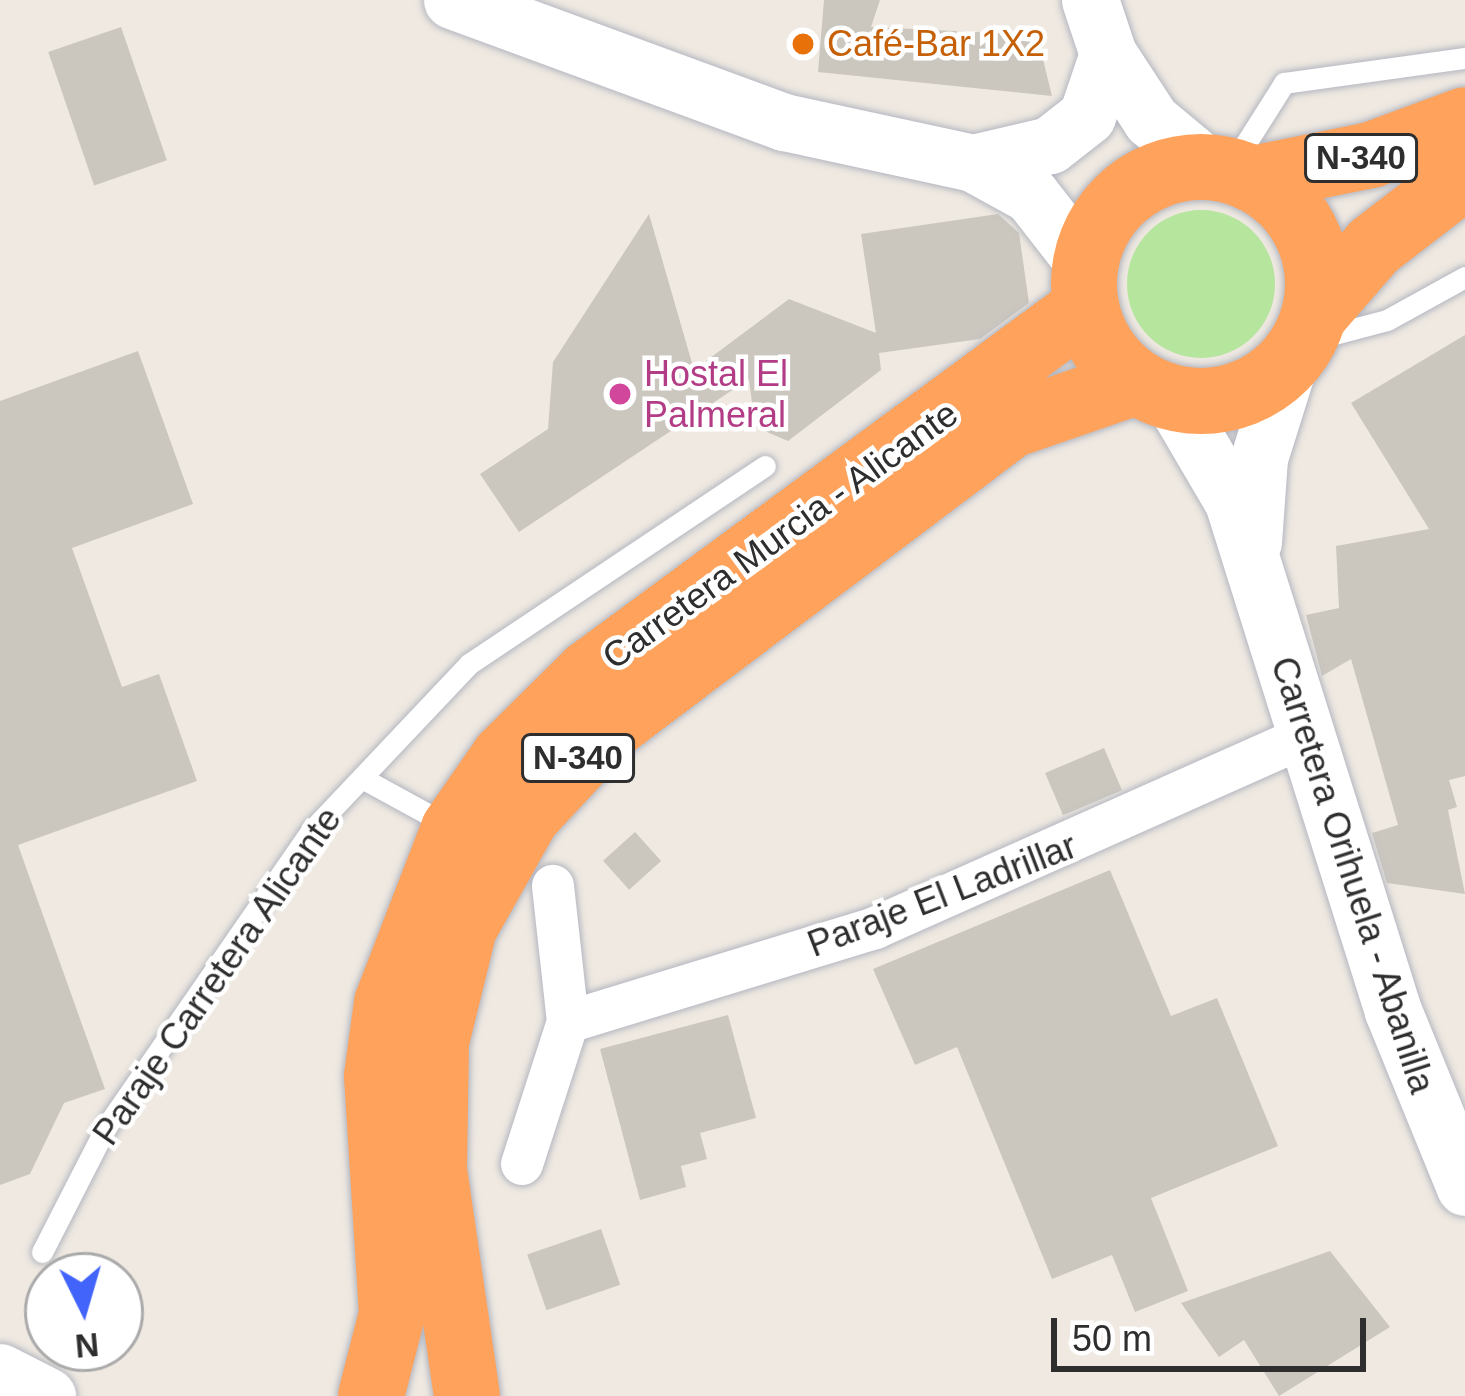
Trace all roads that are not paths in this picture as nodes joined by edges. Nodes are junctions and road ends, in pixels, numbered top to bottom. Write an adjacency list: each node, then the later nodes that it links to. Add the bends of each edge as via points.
1 (452, 0): 6 (main road, via 784,122)
2 (1090, 0): 3 (main road)
3 (1108, 54): 6 (main road, via 1087,116 1050,146); 7 (main road, via 1150,120)
4 (1465, 58): 7 (lane, via 1284,82)
5 (1465, 120): 7 (highway, N-340, via 1371,155)
6 (973, 164): 10 (main road, via 1031,195)
7 (1229, 172): 10 (highway, N-340, via 1127,192); 11 (highway, N-340, via 1300,220 1319,280)
8 (1465, 176): 11 (highway, N-340, via 1375,246)
9 (1465, 277): 11 (lane, via 1387,320)
10 (1085, 286): 12 (highway); 17 (highway, Carretera Murcia - Alicante / N-340, via 624,644 544,713)
11 (1303, 339): 12 (highway, N-340, via 1236,396); 14 (main road, Carretera Orihuela - Abanilla, via 1259,458)
12 (1154, 390): 14 (main road, Carretera Orihuela - Abanilla); 26 (highway, Carretera Murcia - Alicante / N-340, via 1011,425 608,729 527,817 464,928 436,1042 434,1169)
13 (765, 466): 16 (lane, Paraje Carretera Alicante, via 469,664)
14 (1252, 559): 15 (main road, Carretera Orihuela - Abanilla)
15 (1304, 737): 19 (street, Paraje El Ladrillar, via 875,928); 21 (main road, Carretera Orihuela - Abanilla, via 1393,1011)
16 (362, 778): 17 (lane); 22 (lane, Paraje Carretera Alicante, via 312,830 106,1127)
17 (454, 829): 25 (highway, Carretera Murcia - Alicante / N-340, via 387,1003 377,1095 392,1314)
18 (553, 886): 19 (street)
19 (568, 1022): 20 (street)
20 (522, 1164)
21 (1465, 1187)
22 (42, 1252)
23 (0, 1372): 24 (main road)
24 (47, 1396)
25 (371, 1396)
26 (467, 1396)

